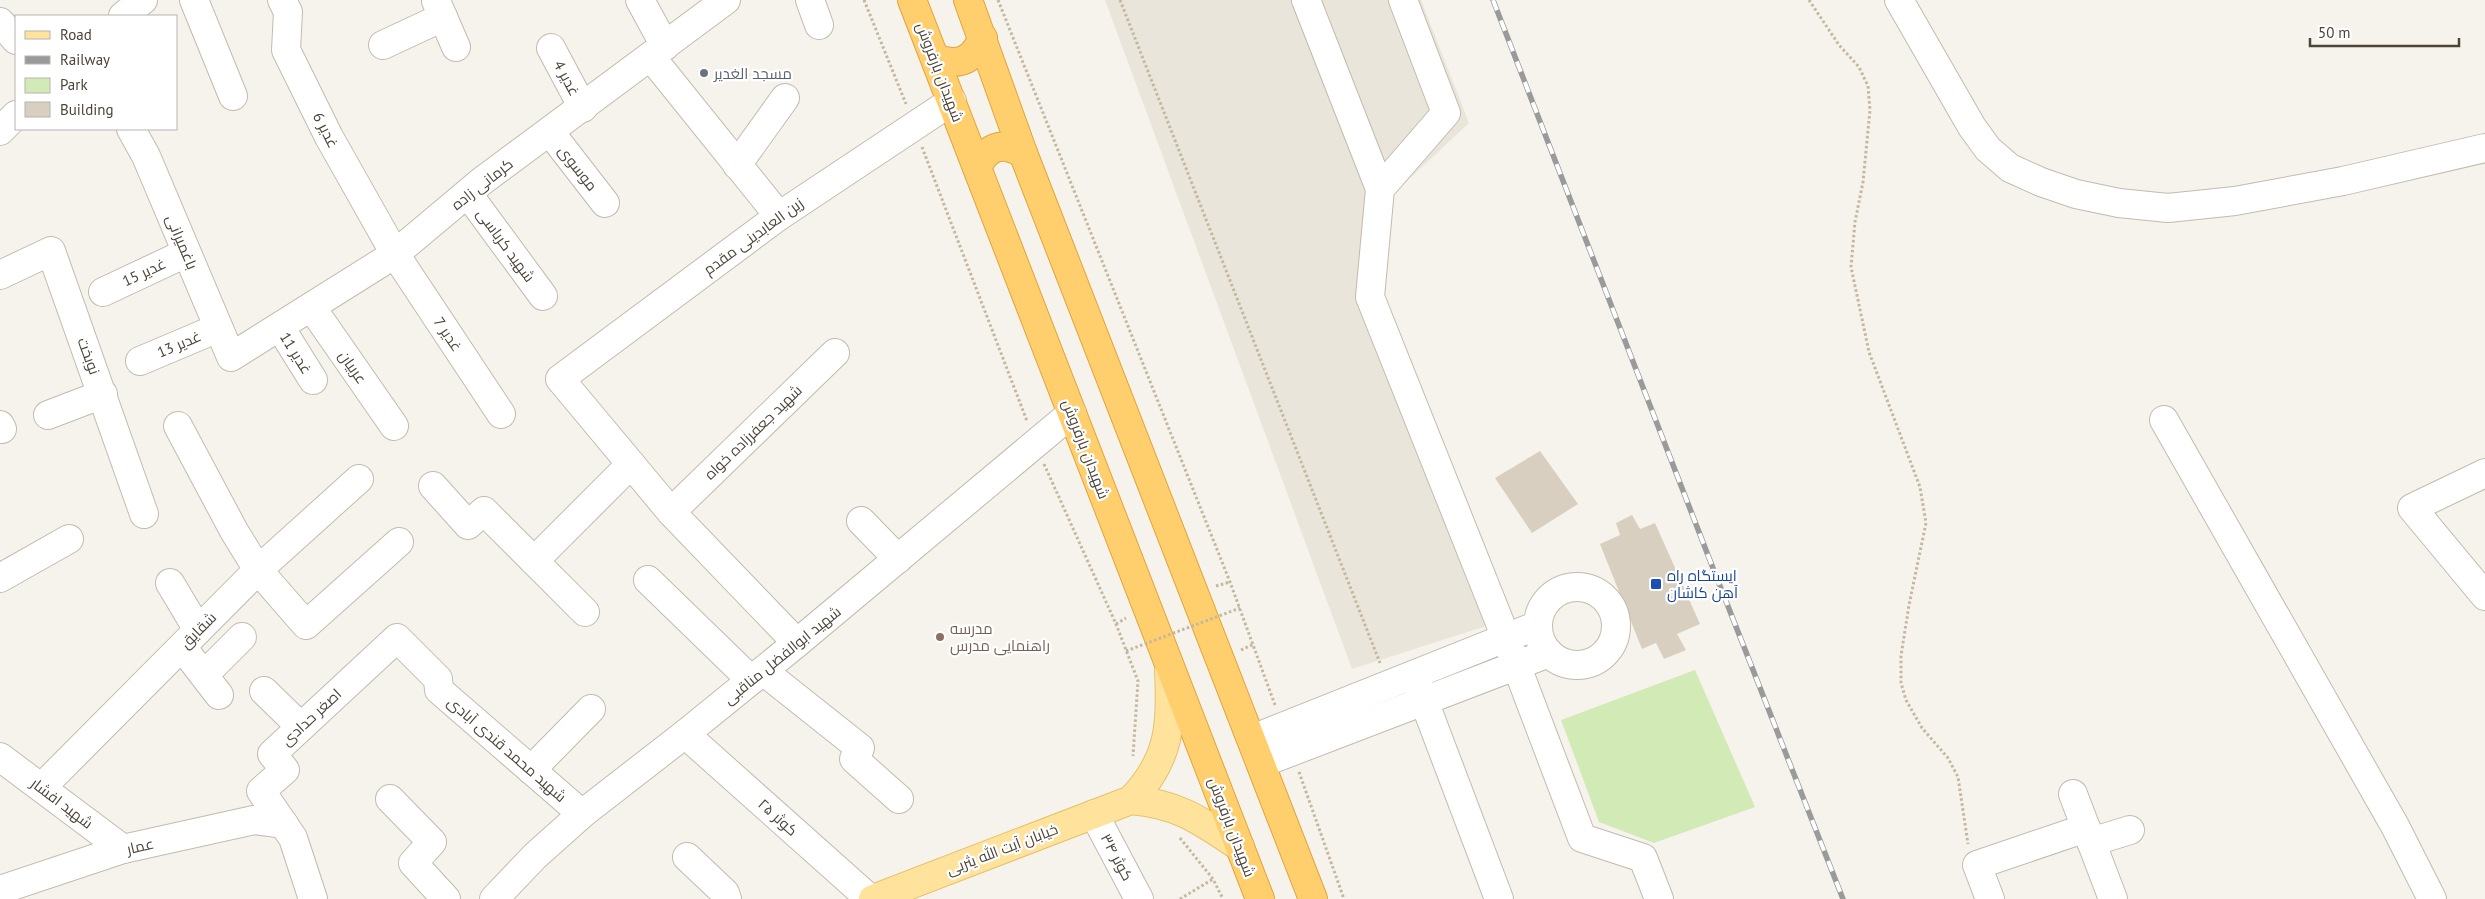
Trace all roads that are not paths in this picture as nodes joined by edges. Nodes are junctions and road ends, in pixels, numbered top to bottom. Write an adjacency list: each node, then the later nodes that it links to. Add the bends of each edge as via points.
1 (194, 0): 19 (street)
2 (282, 0): 36 (street, غدیر 6, via 288,12 286,50 329,137)
3 (640, 0): 17 (street)
4 (726, 0): 17 (street, کرمانی زاده)
5 (912, 0): 18 (highway, شهیدان بارفروش)
6 (968, 0): 12 (highway)
7 (1306, 0): 31 (street)
8 (1403, 0): 31 (street, via 1446,113)
9 (1899, 0): 27 (street, via 1988,149 2010,168 2076,194 2118,203 2168,208 2235,202)
10 (439, 8): 14 (street); 15 (street)
11 (0, 22): 13 (street)
12 (983, 38): 18 (highway, via 977,52 965,61 950,63); 28 (highway)
13 (15, 39)
14 (383, 45)
15 (456, 47)
16 (551, 48): 22 (street, غدیر 4)
17 (658, 52): 22 (street, کرمانی زاده); 29 (street)
18 (936, 59): 21 (highway, شهیدان بارفروش)
19 (233, 96)
20 (785, 98): 29 (street)
21 (952, 101): 30 (highway, شهیدان بارفروش); 34 (street, زین العابدینی مقدم)
22 (583, 108): 26 (street, کرمانی زاده)
23 (15, 116): 25 (street)
24 (132, 130): 35 (street, باغمیرانی, via 146,156)
25 (0, 131)
26 (550, 132): 32 (street, کرمانی زاده); 33 (street, موسوی)
27 (2485, 148)
28 (1023, 153): 30 (highway, via 1011,146 996,147 984,154); 89 (highway)
29 (737, 165): 34 (street)
30 (977, 167): 48 (highway, شهیدان بارفروش)
31 (1380, 189): 76 (street, via 1370,297)
32 (468, 194): 36 (street, کرمانی زاده); 39 (street, شهید کرباسی)
33 (605, 203)
34 (779, 216): 56 (street, زین العابدینی مقدم, via 560,379)
35 (186, 253): 38 (street, غدیر 15); 42 (street, باغمیرانی)
36 (395, 254): 40 (street, کرمانی زاده); 50 (street, غدیر 7)
37 (0, 274): 47 (street, نوبخت, via 51,251)
38 (102, 292)
39 (543, 296)
40 (312, 308): 41 (street, کرمانی زاده); 54 (street, عربیان)
41 (280, 327): 44 (street, کرمانی زاده); 46 (street, غدیر 11)
42 (218, 328): 44 (street, باغمیرانی); 45 (street, غدیر 13, via 169,357)
43 (836, 353): 60 (street, شهید جعفرزاده خواه)
44 (231, 357)
45 (140, 361)
46 (313, 380)
47 (102, 394): 49 (street); 61 (street, نوبخت)
48 (1072, 413): 65 (street, شهید ابوالفضل مناقبی); 80 (highway, شهیدان بارفروش)
49 (48, 414)
50 (501, 414)
51 (2164, 420): 118 (street, via 2395,826)
52 (0, 425): 55 (street)
53 (178, 426): 67 (street)
54 (394, 426)
55 (0, 429)
56 (630, 464): 60 (street); 66 (street)
57 (2485, 472): 71 (street, via 2412,508)
58 (359, 479): 67 (street, شقایق)
59 (433, 486): 66 (street, via 468,524 484,511)
60 (671, 512): 78 (street)
61 (144, 514)
62 (861, 521): 65 (street)
63 (69, 539): 68 (street)
64 (400, 542): 67 (street, via 306,625)
65 (898, 559): 78 (street, شهید ابوالفضل مناقبی)
66 (534, 561): 72 (street)
67 (258, 570): 77 (street, شقایق)
68 (0, 578)
69 (648, 580): 83 (street)
70 (170, 583): 77 (street)
71 (2485, 596)
72 (585, 612)
73 (1538, 625): 76 (street); 79 (street); 79 (street, via 1545,604 1554,594 1567,588 1593,590 1612,608 1616,632 1612,644 1595,661 1571,664 1559,661)
74 (242, 637): 77 (street, via 212,684)
75 (397, 638): 87 (street, اصغر حدادی); 91 (street, شهید محمد قندی آبادی, via 438,679 439,690)
76 (1506, 638): 81 (street); 82 (street)
77 (190, 639): 92 (street, شقایق)
78 (797, 643): 83 (street, شهید ابوالفضل مناقبی)
79 (1549, 653): 81 (street)
80 (1169, 663): 96 (main road, via 1171,708 1168,736 1148,782); 102 (highway, شهیدان بارفروش)
81 (1517, 666): 85 (street); 115 (street, via 1582,838 1643,858)
82 (1414, 674): 85 (street); 89 (street)
83 (757, 676): 88 (street, شهید ابوالفضل مناقبی); 94 (street, via 860,748 854,759)
84 (264, 691): 87 (street)
85 (1424, 701): 89 (street); 114 (street)
86 (591, 709): 91 (street)
87 (301, 726): 99 (street, اصغر حدادی, via 272,754 285,770 261,791)
88 (685, 734): 97 (street, شهید ابوالفضل مناقبی); 110 (street, کوثر ۲۵)
89 (1257, 751): 113 (highway)
90 (0, 757): 92 (street, شهید افشار)
91 (531, 770): 97 (street, شهید محمد قندی آبادی)
92 (42, 787): 103 (street, شهید افشار)
93 (2073, 794): 101 (street)
94 (899, 798)
95 (390, 799): 107 (street, via 432,842 413,863)
96 (1131, 800): 98 (main road, خیابان آیت الله یثربی); 102 (main road, via 1174,807)
97 (582, 814): 108 (street, شهید ابوالفضل مناقبی)
98 (1094, 814): 110 (main road, خیابان آیت الله یثربی); 111 (street, کوثر ۳۴)
99 (284, 824): 103 (street, عمار, via 254,820); 106 (street, via 293,838)
100 (2130, 830): 101 (street)
101 (2088, 835): 116 (street, via 1977,865); 117 (street)
102 (1240, 847): 112 (highway, شهیدان بارفروش)
103 (123, 849): 105 (street, عمار)
104 (687, 858): 109 (street, via 725,893)
105 (0, 890)
106 (313, 899)
107 (446, 899)
108 (494, 899)
109 (727, 899)
110 (872, 899)
111 (1139, 899)
112 (1260, 899)
113 (1313, 899)
114 (1499, 899)
115 (1659, 899)
116 (1990, 899)
117 (2113, 899)
118 (2432, 899)

